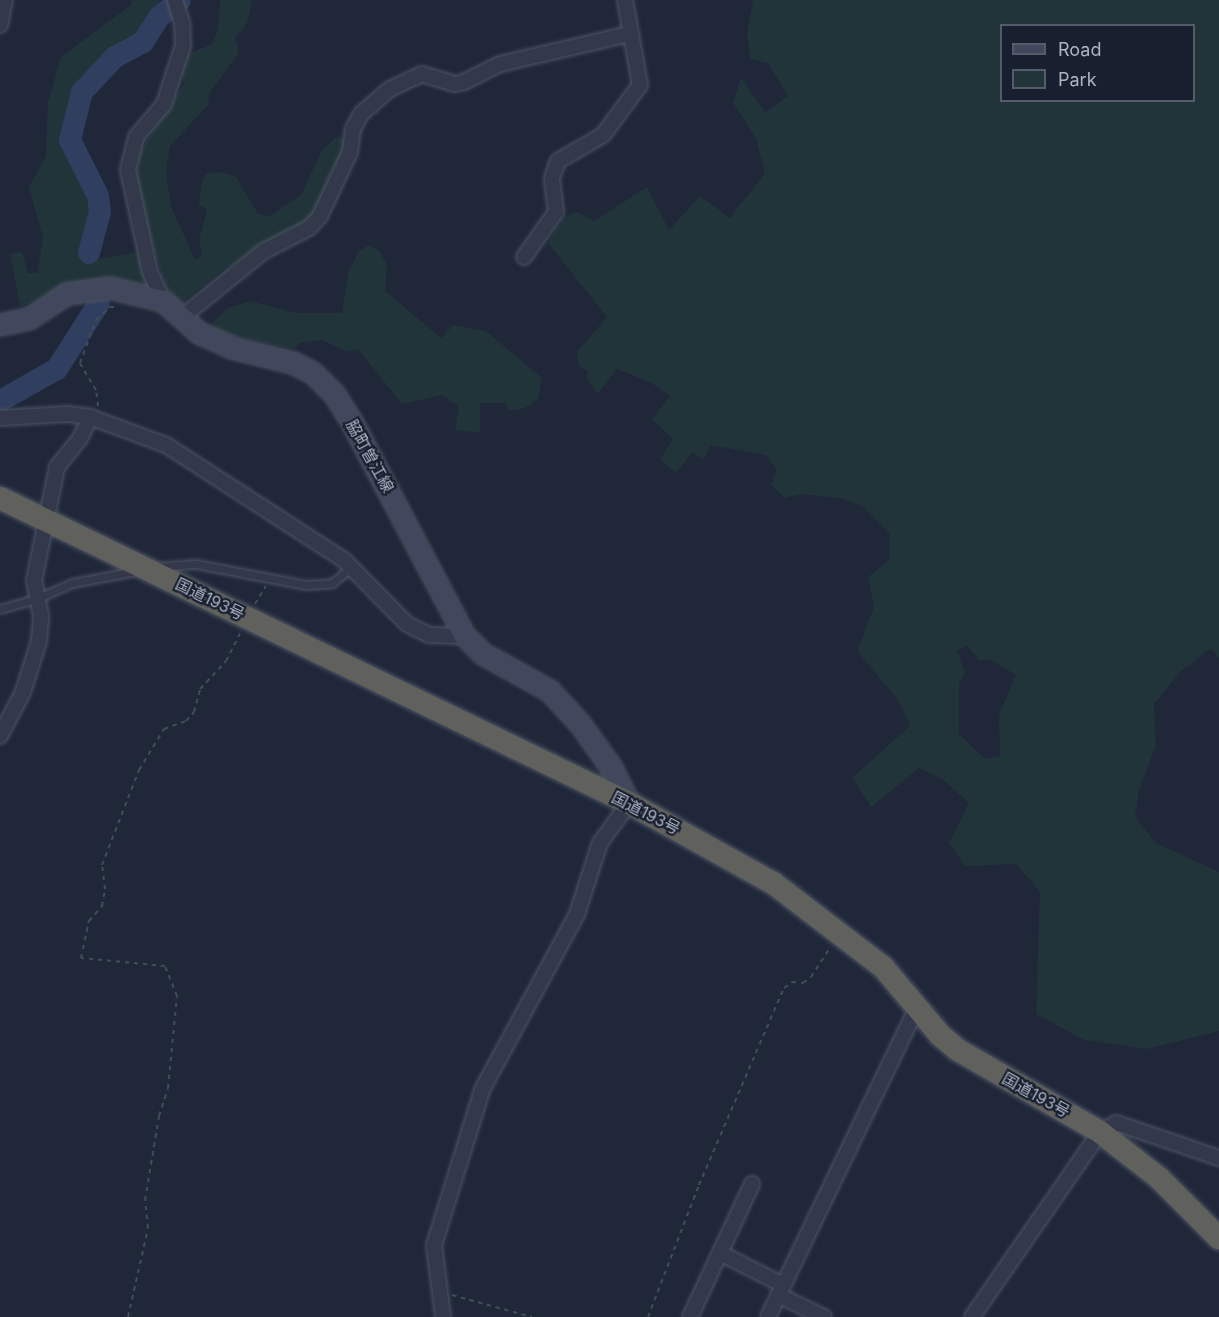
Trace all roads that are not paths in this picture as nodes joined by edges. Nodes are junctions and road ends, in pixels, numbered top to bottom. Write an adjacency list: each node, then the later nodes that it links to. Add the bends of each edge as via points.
1 (5, 0): 4 (street)
2 (625, 0): 5 (street)
3 (175, 2): 7 (street, via 183,46 164,104 136,137 128,170 148,262)
4 (0, 25)
5 (629, 34): 6 (street, via 640,86 603,135 558,161 552,178 556,212); 8 (street, via 500,64 464,82 455,84 422,74 390,89 361,114 353,129 350,152 320,216 309,228 264,251)
6 (524, 258)
7 (163, 301): 8 (main road, 脇町曽江線); 9 (main road, 脇町曽江線, via 110,288 88,290 67,294 29,319)
8 (181, 318): 18 (main road, 脇町曽江線, via 199,333 232,348 293,363 313,373 335,394)
9 (0, 325)
10 (0, 418): 11 (street, via 67,414)
11 (95, 419): 13 (street, via 57,467); 14 (street, via 166,445)
12 (0, 498): 13 (highway, 国道193号)
13 (45, 520): 15 (highway, 国道193号); 16 (street, via 34,581)
14 (352, 567): 15 (lane, via 332,583 306,585 196,564); 18 (street, via 406,624 429,635)
15 (146, 568): 16 (lane, via 119,577 72,583); 20 (highway, 国道193号)
16 (36, 599): 17 (lane); 19 (street, via 41,616 39,641 22,692)
17 (0, 609)
18 (465, 636): 20 (main road, 脇町曽江線, via 483,654 549,691 605,759)
19 (0, 736)
20 (629, 803): 21 (highway, 国道193号, via 773,883 883,967); 28 (street, via 600,843 578,914 483,1088 453,1195 434,1245 444,1298)
21 (916, 1007): 22 (highway, 国道193号, via 958,1050); 27 (street)
22 (1100, 1132): 23 (street, via 1116,1123); 25 (highway, 国道193号, via 1159,1178); 32 (street)
23 (1219, 1158)
24 (752, 1185): 26 (street)
25 (1219, 1238)
26 (720, 1253): 27 (street); 29 (street)
27 (781, 1290): 30 (street); 31 (street)
28 (443, 1317)
29 (690, 1317)
30 (768, 1317)
31 (825, 1317)
32 (972, 1317)

